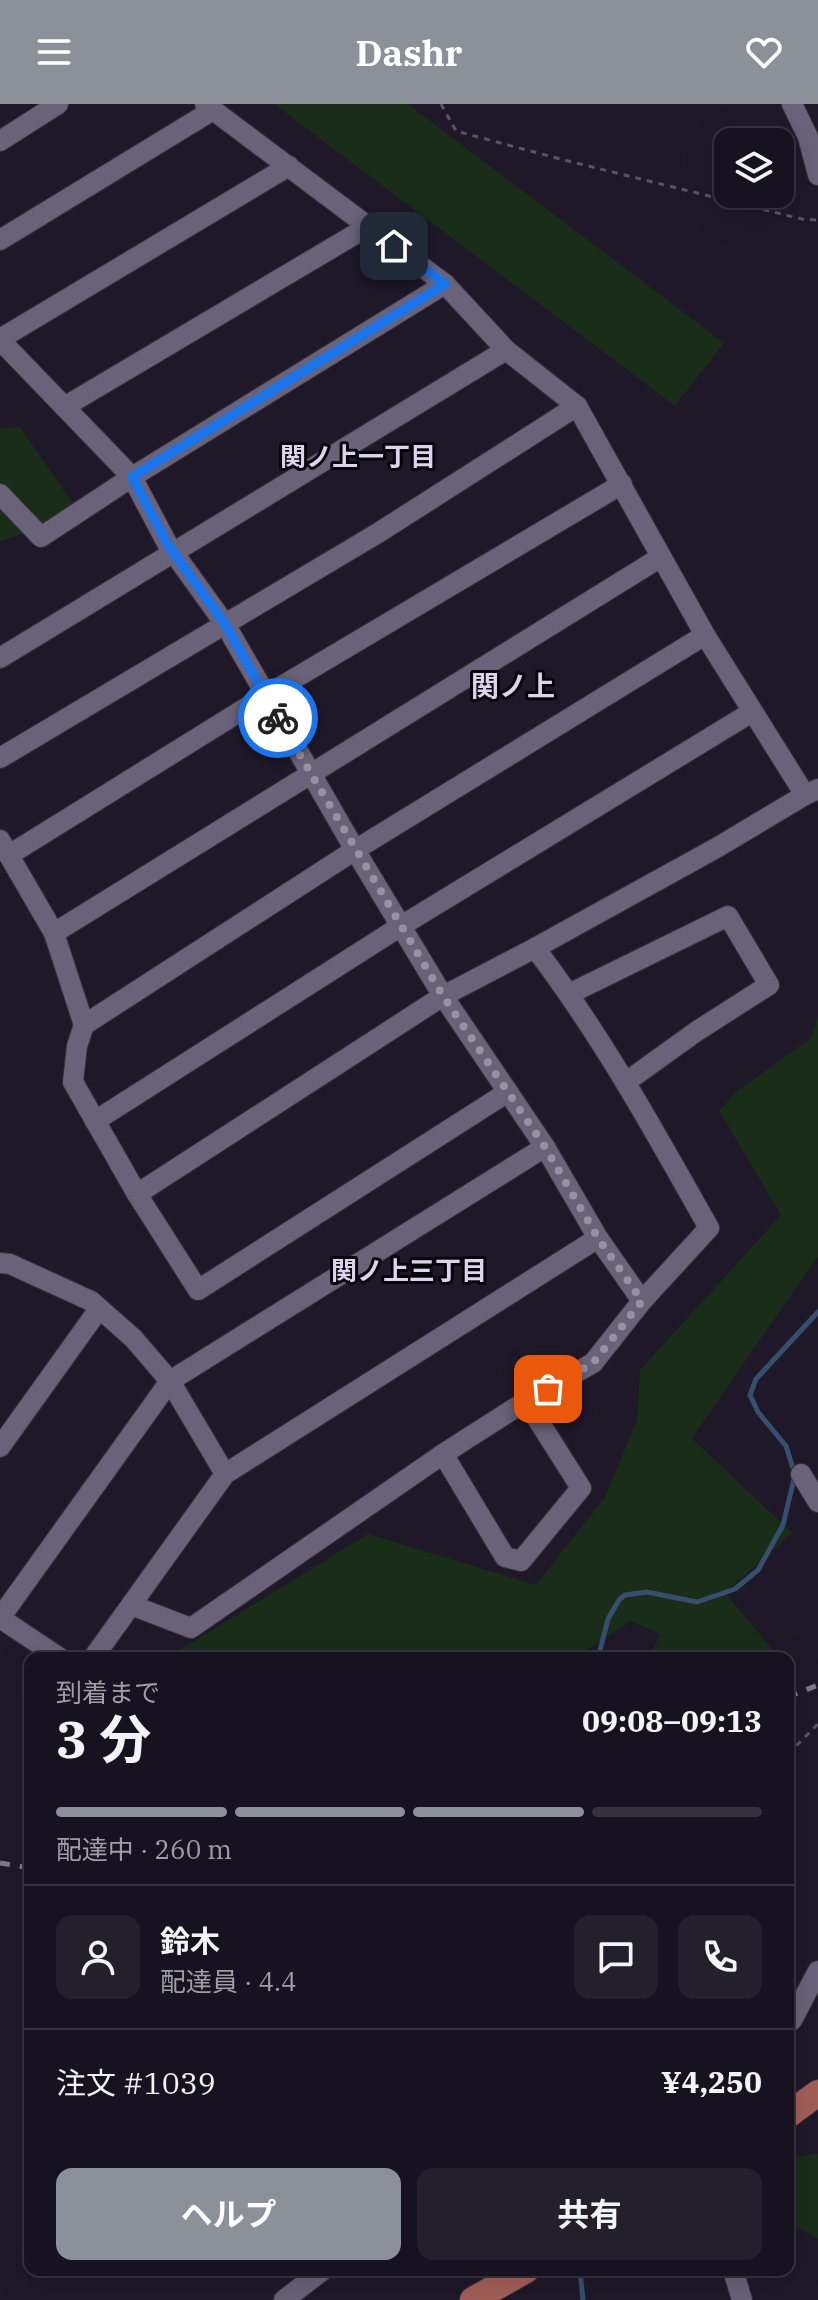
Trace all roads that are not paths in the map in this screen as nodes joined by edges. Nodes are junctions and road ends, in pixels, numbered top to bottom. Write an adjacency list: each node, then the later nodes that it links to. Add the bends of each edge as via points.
1 (58, 104): 4 (street)
2 (792, 104): 6 (street)
3 (209, 107): 5 (street); 8 (street)
4 (0, 141)
5 (289, 166): 7 (street); 10 (street)
6 (818, 175)
7 (369, 226): 9 (street); 13 (street)
8 (0, 240)
9 (445, 284): 11 (street); 14 (street)
10 (0, 340): 13 (street)
11 (506, 350): 12 (street); 17 (street)
12 (577, 406): 15 (street); 19 (street)
13 (64, 407): 14 (street)
14 (132, 477): 16 (street, via 41,537); 17 (street)
15 (622, 484): 18 (street); 22 (street)
16 (0, 494)
17 (174, 553): 19 (street); 21 (street)
18 (661, 557): 20 (street); 25 (street)
19 (225, 624): 22 (street); 24 (street)
20 (705, 635): 23 (street); 28 (street)
21 (0, 658)
22 (265, 696): 25 (street); 27 (street)
23 (752, 712): 26 (street); 29 (street)
24 (0, 758)
25 (311, 775): 28 (street); 30 (street)
26 (811, 792): 31 (street)
27 (5, 848): 30 (street)
28 (355, 850): 29 (street); 34 (street)
29 (401, 926): 33 (street); 37 (street)
30 (54, 933): 34 (street)
31 (535, 948): 32 (street); 33 (street)
32 (569, 994): 35 (street); 35 (street, via 728,916 769,985)
33 (443, 996): 36 (street); 39 (street)
34 (84, 1025): 37 (street, via 73,1082)
35 (626, 1082): 42 (street, via 709,1228)
36 (508, 1092): 38 (street); 39 (street, via 198,1290)
37 (95, 1121): 39 (street)
38 (545, 1147): 40 (street); 44 (street)
39 (137, 1194)
40 (598, 1238): 42 (street); 48 (street)
41 (3, 1268): 43 (street, via 91,1301)
42 (642, 1301): 45 (street, via 593,1363)
43 (99, 1309): 44 (street); 46 (street)
44 (170, 1381): 48 (street); 52 (street)
45 (526, 1401): 47 (street); 47 (street, via 581,1488 521,1561 505,1557)
46 (0, 1447)
47 (443, 1454): 51 (street, via 191,1628)
48 (225, 1474): 51 (street)
49 (801, 1474): 50 (street)
50 (818, 1502)
51 (131, 1605): 54 (street)
52 (0, 1618): 53 (street)
53 (51, 1652)
54 (97, 1652)
55 (818, 1971): 56 (street)
56 (794, 2016)
57 (818, 2093): 58 (main road)
58 (794, 2111)
59 (315, 2276): 62 (street)
60 (515, 2276): 63 (main road)
61 (735, 2276): 64 (street)
62 (284, 2300)
63 (473, 2300)
64 (742, 2300)

